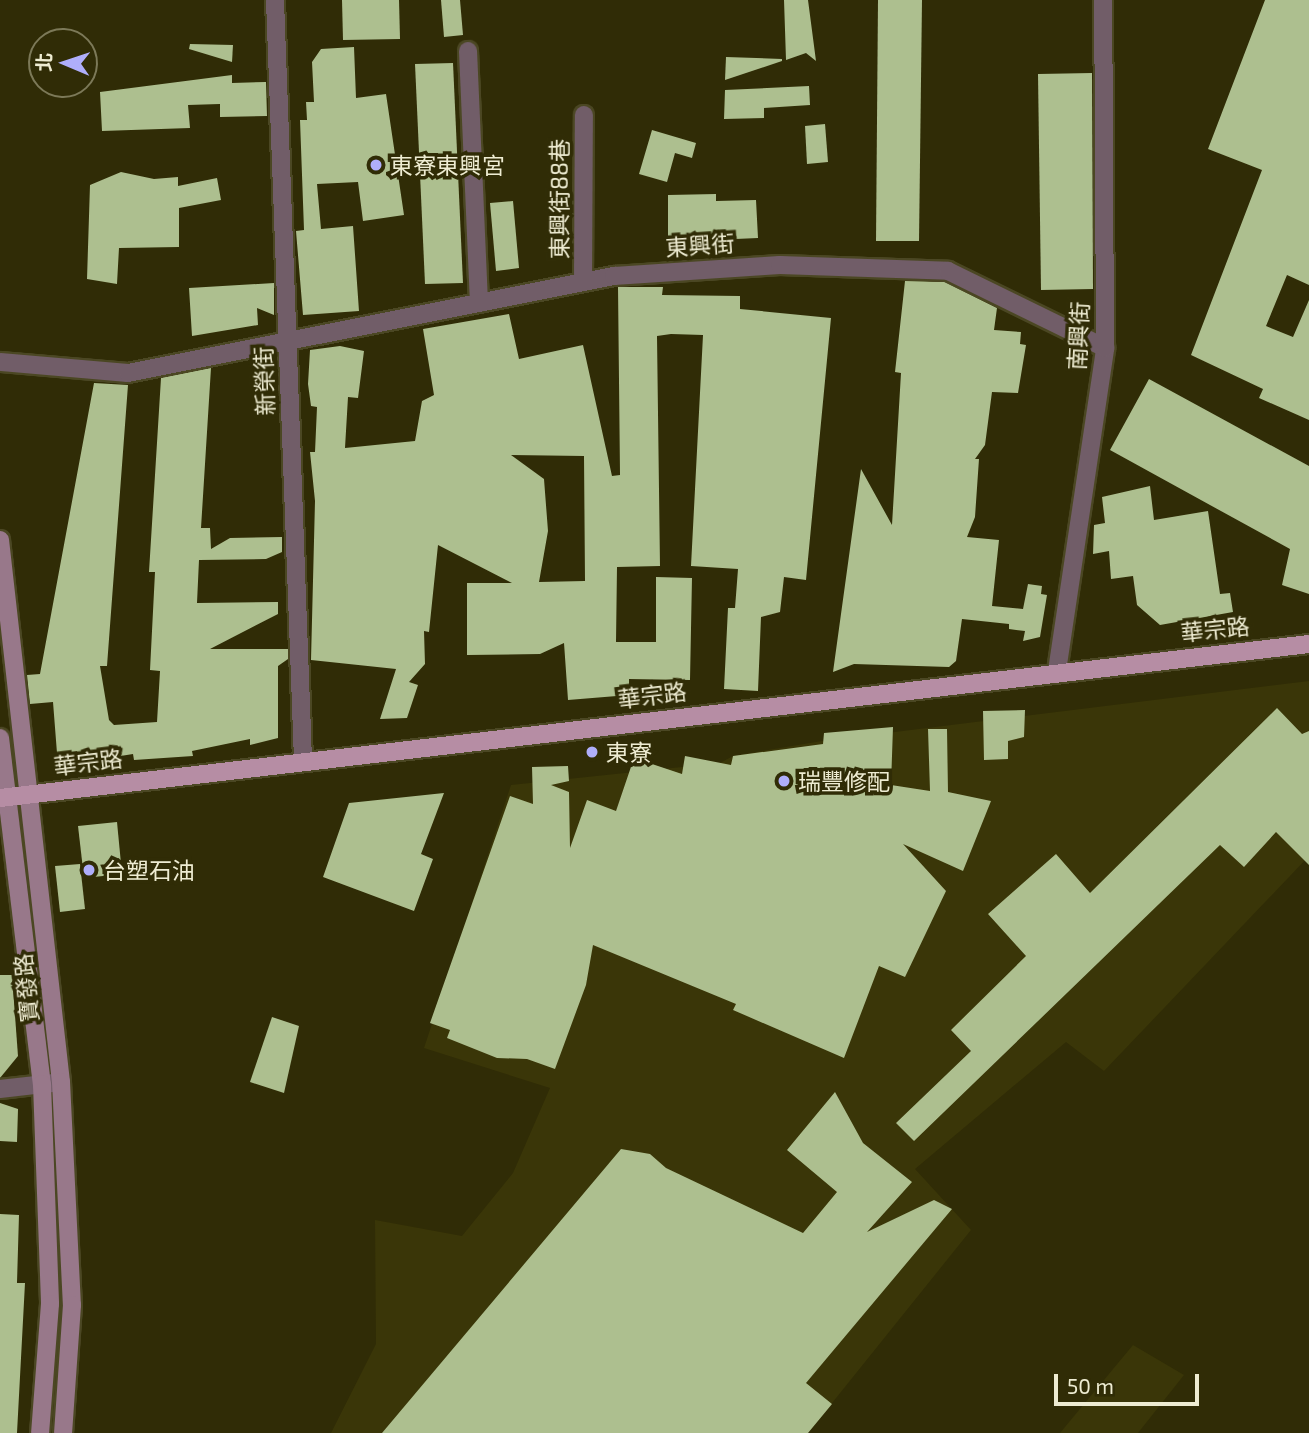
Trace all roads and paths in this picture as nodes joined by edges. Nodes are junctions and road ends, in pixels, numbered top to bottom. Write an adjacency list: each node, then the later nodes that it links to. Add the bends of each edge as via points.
1 (275, 0): 7 (street, 新榮街)
2 (1103, 0): 8 (street, 南興街)
3 (468, 51): 6 (street)
4 (584, 116): 5 (street, 東興街88巷)
5 (583, 282): 6 (street, 東興街); 8 (street, 東興街, via 780,265 948,271)
6 (479, 303): 7 (street, 東興街)
7 (287, 339): 9 (street, 東興街, via 128,373); 14 (street, 新榮街)
8 (1105, 348): 12 (street, 南興街)
9 (0, 362)
10 (0, 540): 15 (main road, 寶發路)
11 (1309, 644): 12 (main road, 華宗路)
12 (1057, 671): 14 (main road, 華宗路)
13 (0, 738): 16 (main road, 寶發路)
14 (303, 761): 15 (main road, 華宗路)
15 (29, 794): 16 (main road, 華宗路); 17 (main road, 寶發路)
16 (3, 798): 18 (main road, 寶發路)
17 (61, 1082): 18 (street); 21 (main road, 寶發路, via 72,1305)
18 (42, 1084): 19 (street); 20 (main road, 寶發路, via 50,1304)
19 (0, 1089)
20 (40, 1433)
21 (63, 1433)

